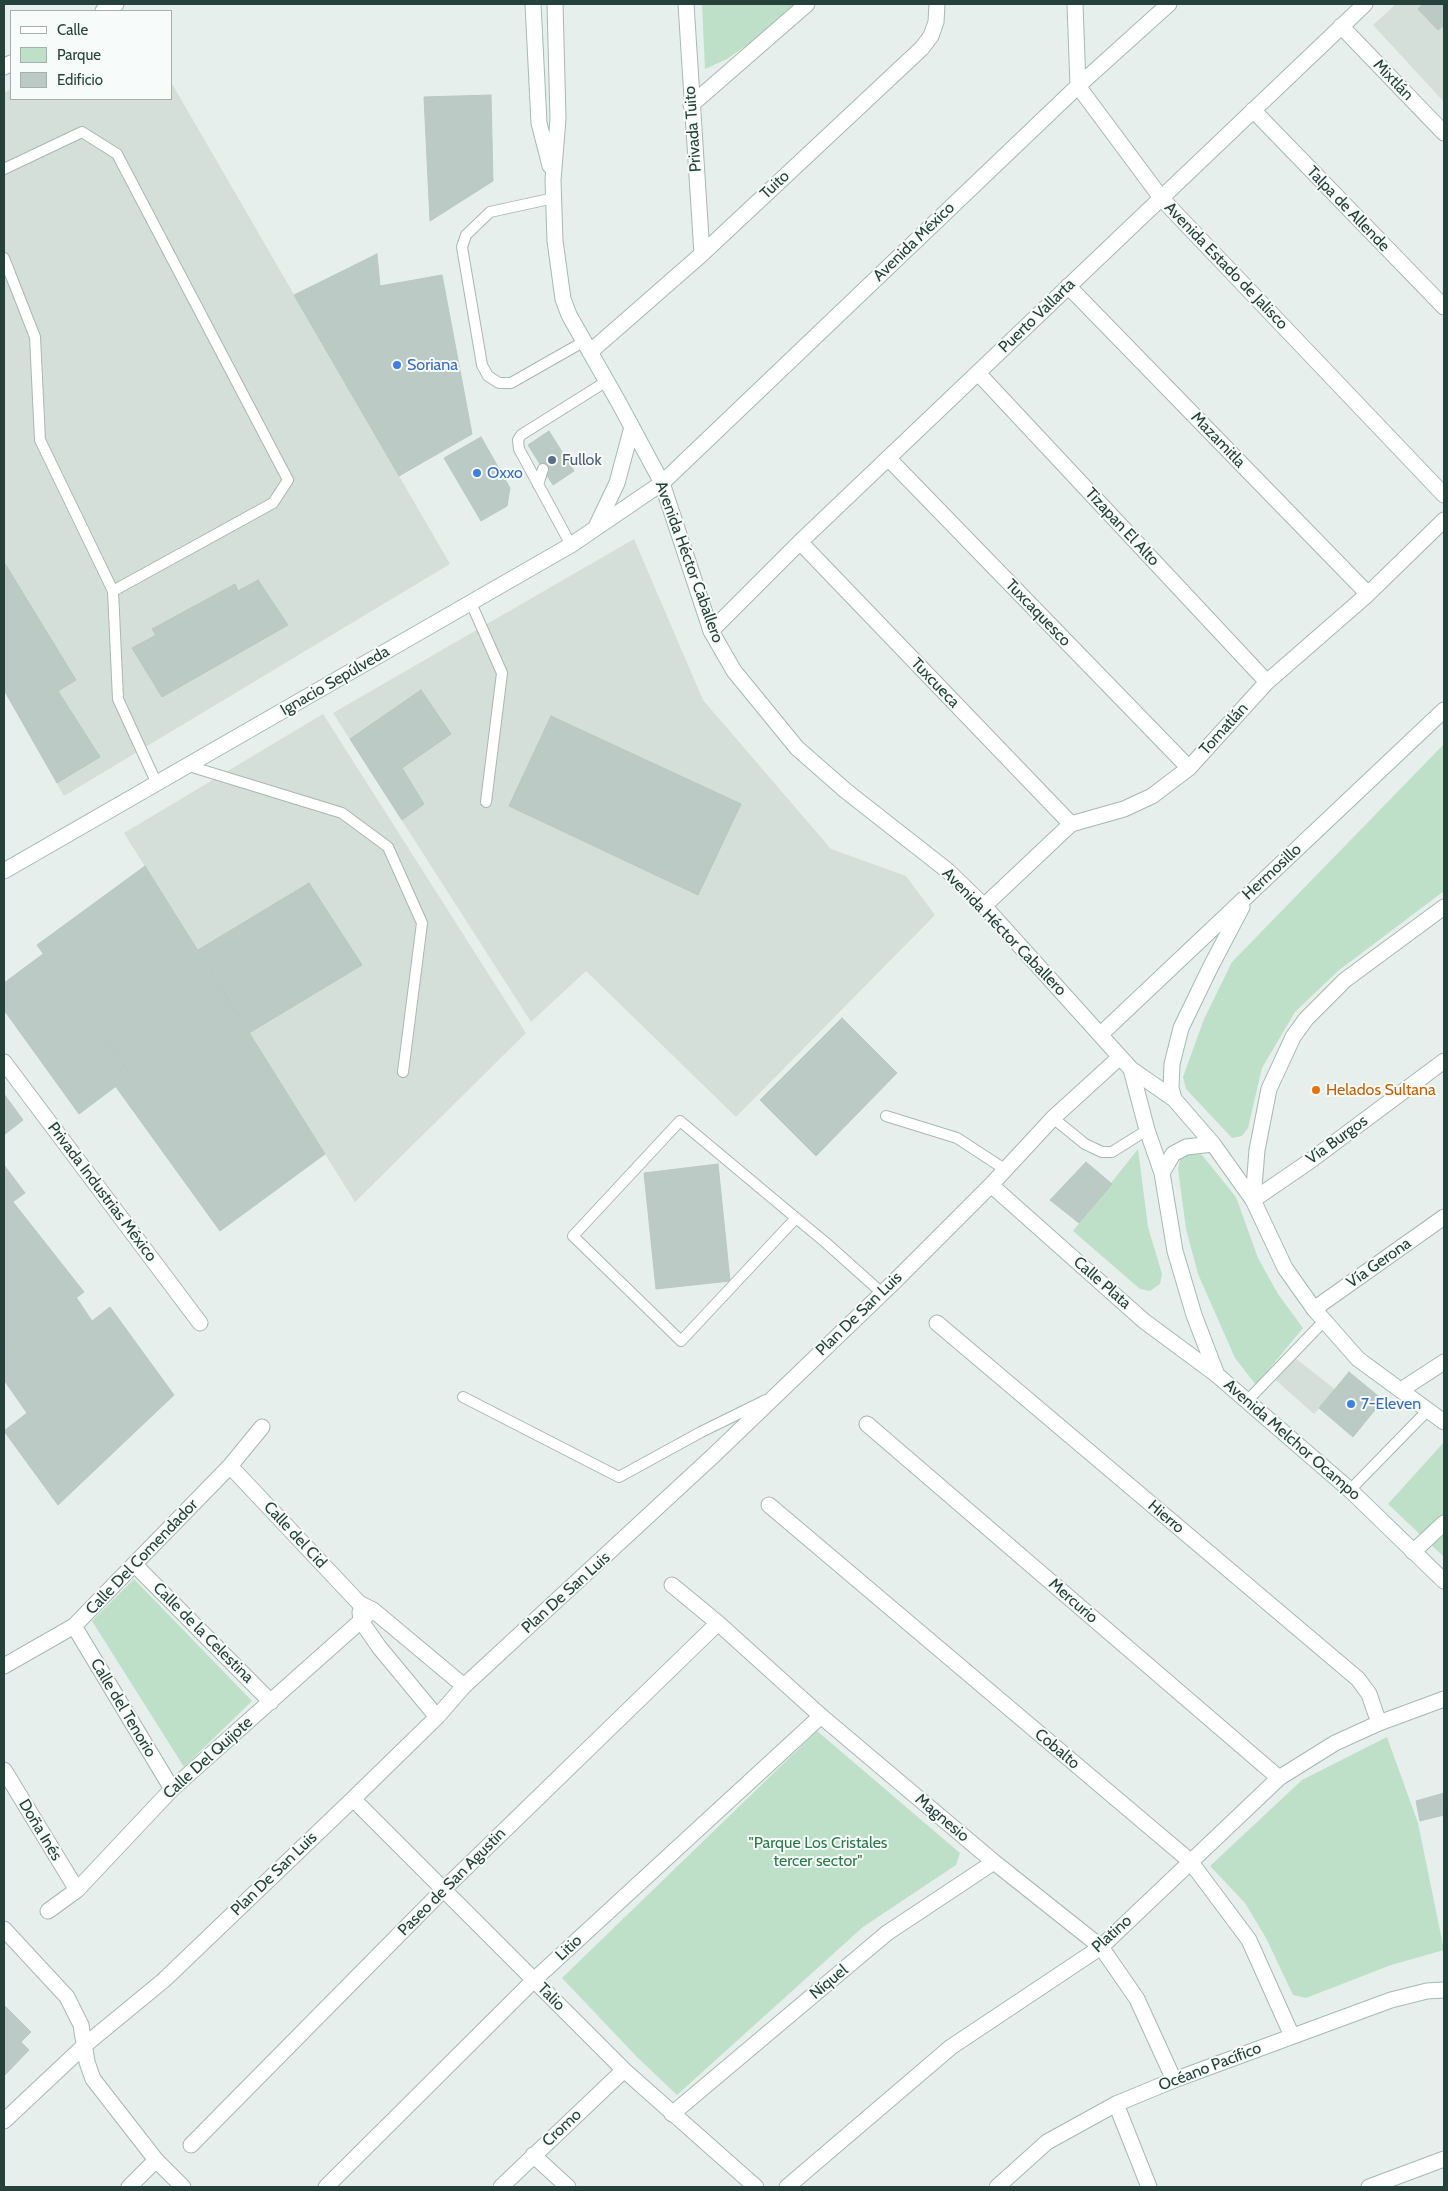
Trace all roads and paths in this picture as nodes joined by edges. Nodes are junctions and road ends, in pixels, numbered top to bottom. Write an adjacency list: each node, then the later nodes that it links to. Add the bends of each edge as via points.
1 (116, 4): 10 (street)
2 (532, 4): 17 (street, Avenida Héctor Caballero, via 539,123)
3 (555, 4): 17 (street, Avenida Héctor Caballero, via 558,119)
4 (686, 4): 13 (street, Privada Tuito)
5 (807, 4): 13 (street)
6 (937, 4): 20 (street, Tuito, via 936,22 922,48)
7 (1075, 4): 12 (street)
8 (1169, 4): 12 (street, Avenida México)
9 (1365, 4): 11 (street, Puerto Vallarta)
10 (105, 10)
11 (1341, 26): 14 (street, Puerto Vallarta); 15 (street, Mixtlán)
12 (1078, 86): 19 (street, Avenida Estado de Jalisco); 30 (street, Avenida México)
13 (691, 105): 20 (street, Privada Tuito)
14 (1252, 110): 19 (street, Puerto Vallarta); 23 (street, Talpa de Allende)
15 (1444, 133)
16 (4, 169): 37 (lane, via 82,132 117,154 288,480 273,503)
17 (553, 180): 18 (street, Avenida Héctor Caballero)
18 (554, 198): 24 (street, Avenida Héctor Caballero, via 563,299); 24 (lane, via 490,212 466,234 462,247 482,365 494,380 511,383)
19 (1162, 199): 22 (street, Puerto Vallarta); 32 (street, Avenida Estado de Jalisco)
20 (702, 254): 24 (street, Tuito)
21 (4, 258): 37 (lane, via 35,337 40,440)
22 (1068, 286): 25 (street, Puerto Vallarta); 38 (street, Mazamitla)
23 (1444, 307)
24 (586, 347): 26 (street, Avenida Héctor Caballero)
25 (978, 373): 28 (street, Puerto Vallarta); 41 (street, Tizapan El Alto)
26 (607, 381): 27 (street, Avenida Héctor Caballero); 31 (lane, via 521,435 517,444)
27 (632, 427): 30 (street, Avenida Héctor Caballero); 34 (street, via 617,483)
28 (888, 458): 35 (street, Puerto Vallarta); 44 (street, Tuxcaquesco)
29 (543, 469): 31 (lane)
30 (662, 483): 34 (street, Ignacio Sepúlveda); 40 (street, Avenida Héctor Caballero)
31 (538, 485): 36 (lane)
32 (1444, 495)
33 (1444, 520): 38 (street, Tomatlán)
34 (594, 531): 36 (street, Ignacio Sepúlveda)
35 (800, 542): 40 (street, Puerto Vallarta); 47 (street, Tuxcueca)
36 (571, 546): 39 (street, Ignacio Sepúlveda)
37 (113, 591): 45 (lane, via 118,699)
38 (1368, 594): 41 (street, Tomatlán)
39 (471, 603): 43 (street, Ignacio Sepúlveda); 46 (lane, via 502,673)
40 (711, 631): 50 (street, Avenida Héctor Caballero, via 734,671 797,748 948,871)
41 (1267, 682): 44 (street, Tomatlán)
42 (1444, 710): 49 (street, Hermosillo)
43 (189, 766): 45 (street, Ignacio Sepúlveda); 57 (lane, via 342,813 388,847 422,923)
44 (1189, 768): 47 (street, Tomatlán, via 1152,796 1124,809)
45 (157, 784): 48 (street, Ignacio Sepúlveda)
46 (486, 802)
47 (1070, 824): 50 (street, Tomatlán)
48 (4, 871)
49 (1249, 895): 52 (street, Hermosillo); 58 (street, via 1181,1028 1172,1064)
50 (984, 906): 52 (street, Avenida Héctor Caballero)
51 (1444, 907): 66 (street, via 1345,980 1306,1019 1293,1037 1269,1089 1259,1135)
52 (1101, 1034): 53 (street, Avenida Héctor Caballero)
53 (1120, 1057): 56 (street, Avenida Héctor Caballero); 60 (street, Plan De San Luis)
54 (1444, 1061): 66 (street, Vía Burgos)
55 (4, 1062): 72 (street, Privada Industrias México)
56 (1131, 1070): 58 (street); 61 (street, Avenida Melchor Ocampo)
57 (403, 1072)
58 (1174, 1099): 62 (street)
59 (886, 1116): 63 (lane, via 957,1138)
60 (1053, 1118): 61 (lane, via 1085,1144 1102,1152 1112,1152); 63 (street, Plan De San Luis)
61 (1147, 1130): 64 (street, Avenida Melchor Ocampo)
62 (1213, 1144): 64 (street, via 1186,1146 1173,1154); 66 (street)
63 (1006, 1170): 65 (street, Plan De San Luis)
64 (1162, 1172): 75 (street, Avenida Melchor Ocampo, via 1175,1251 1194,1315)
65 (991, 1185): 69 (street, Plan De San Luis); 75 (street, Calle Plata, via 1144,1321)
66 (1253, 1200): 70 (street, via 1285,1268)
67 (1444, 1217): 70 (street, Vía Gerona)
68 (796, 1218): 68 (lane, via 681,1341 573,1236 680,1121); 69 (lane)
69 (882, 1293): 78 (street, Plan De San Luis)
70 (1314, 1309): 71 (street)
71 (1324, 1321): 76 (street, via 1358,1358); 79 (lane)
72 (200, 1323)
73 (937, 1323): 102 (street, Hierro, via 1358,1679 1369,1694)
74 (1444, 1362): 76 (street)
75 (1217, 1375): 79 (street, Avenida Melchor Ocampo)
76 (1401, 1390): 80 (street)
77 (463, 1397): 78 (lane, via 619,1477)
78 (774, 1397): 97 (street, Plan De San Luis)
79 (1247, 1401): 85 (street, Avenida Melchor Ocampo)
80 (1429, 1409): 81 (street); 85 (lane)
81 (1444, 1422)
82 (867, 1424): 104 (street, Mercurio)
83 (262, 1427): 84 (street, Calle Del Comendador)
84 (230, 1466): 89 (street, Calle Del Comendador); 92 (street, Calle del Cid)
85 (1350, 1490): 88 (street, Avenida Melchor Ocampo)
86 (768, 1505): 107 (street, Cobalto)
87 (1444, 1523): 88 (street)
88 (1414, 1552): 90 (street, Avenida Melchor Ocampo)
89 (135, 1565): 95 (street, Calle Del Comendador); 99 (street, Calle de la Celestina)
90 (1444, 1581)
91 (672, 1585): 94 (street, Magnesio)
92 (366, 1607): 93 (street); 97 (street, Calle del Cid)
93 (361, 1622): 99 (street, Calle Del Quijote); 101 (street)
94 (718, 1623): 100 (street, Magnesio); 109 (street, Paseo de San Agustin)
95 (74, 1626): 96 (street, Calle Del Comendador); 105 (street, Calle del Tenorio)
96 (4, 1666)
97 (464, 1686): 101 (street, Plan De San Luis)
98 (1444, 1700): 102 (street, Platino)
99 (271, 1702): 105 (street, Calle Del Quijote)
100 (821, 1716): 108 (street, Magnesio); 114 (street, Litio)
101 (437, 1717): 106 (street, Plan De San Luis)
102 (1379, 1723): 104 (street, Platino, via 1336,1743)
103 (4, 1770): 110 (street, Doña Inés)
104 (1279, 1778): 107 (street, Platino)
105 (172, 1789): 110 (street, Calle Del Quijote)
106 (353, 1799): 109 (street, Talio); 117 (street, Plan De San Luis, via 164,1980)
107 (1190, 1861): 113 (street, Platino); 116 (street, Cobalto, via 1249,1940)
108 (994, 1862): 113 (street, Magnesio); 121 (street, Níquel, via 887,1933)
109 (444, 1889): 114 (street, Talio); 123 (street, Paseo de San Agustin)
110 (77, 1890): 111 (street, Calle Del Quijote)
111 (48, 1911)
112 (4, 1929): 117 (street, via 67,1997 81,2025)
113 (1101, 1947): 119 (street, Magnesio, via 1137,1999); 133 (street, Platino, via 951,2047)
114 (534, 1980): 118 (street, Talio); 129 (street, Litio)
115 (1444, 1990): 116 (street, Océano Pacífico, via 1391,2000)
116 (1292, 2036): 119 (street, Océano Pacífico)
117 (85, 2045): 122 (street, Plan De San Luis); 126 (street, via 93,2079)
118 (624, 2070): 121 (street, Talio); 124 (street, Cromo)
119 (1174, 2080): 120 (street, Océano Pacífico)
120 (1116, 2104): 134 (street, Océano Pacífico, via 1047,2142); 135 (street)
121 (672, 2114): 132 (street, Talio)
122 (4, 2121)
123 (191, 2145)
124 (533, 2155): 130 (street, Cromo); 131 (street)
125 (1444, 2159): 136 (street)
126 (156, 2160): 127 (street); 128 (street)
127 (129, 2187)
128 (183, 2187)
129 (326, 2187)
130 (500, 2187)
131 (568, 2187)
132 (756, 2187)
133 (787, 2187)
134 (997, 2187)
135 (1149, 2187)
136 (1370, 2187)

